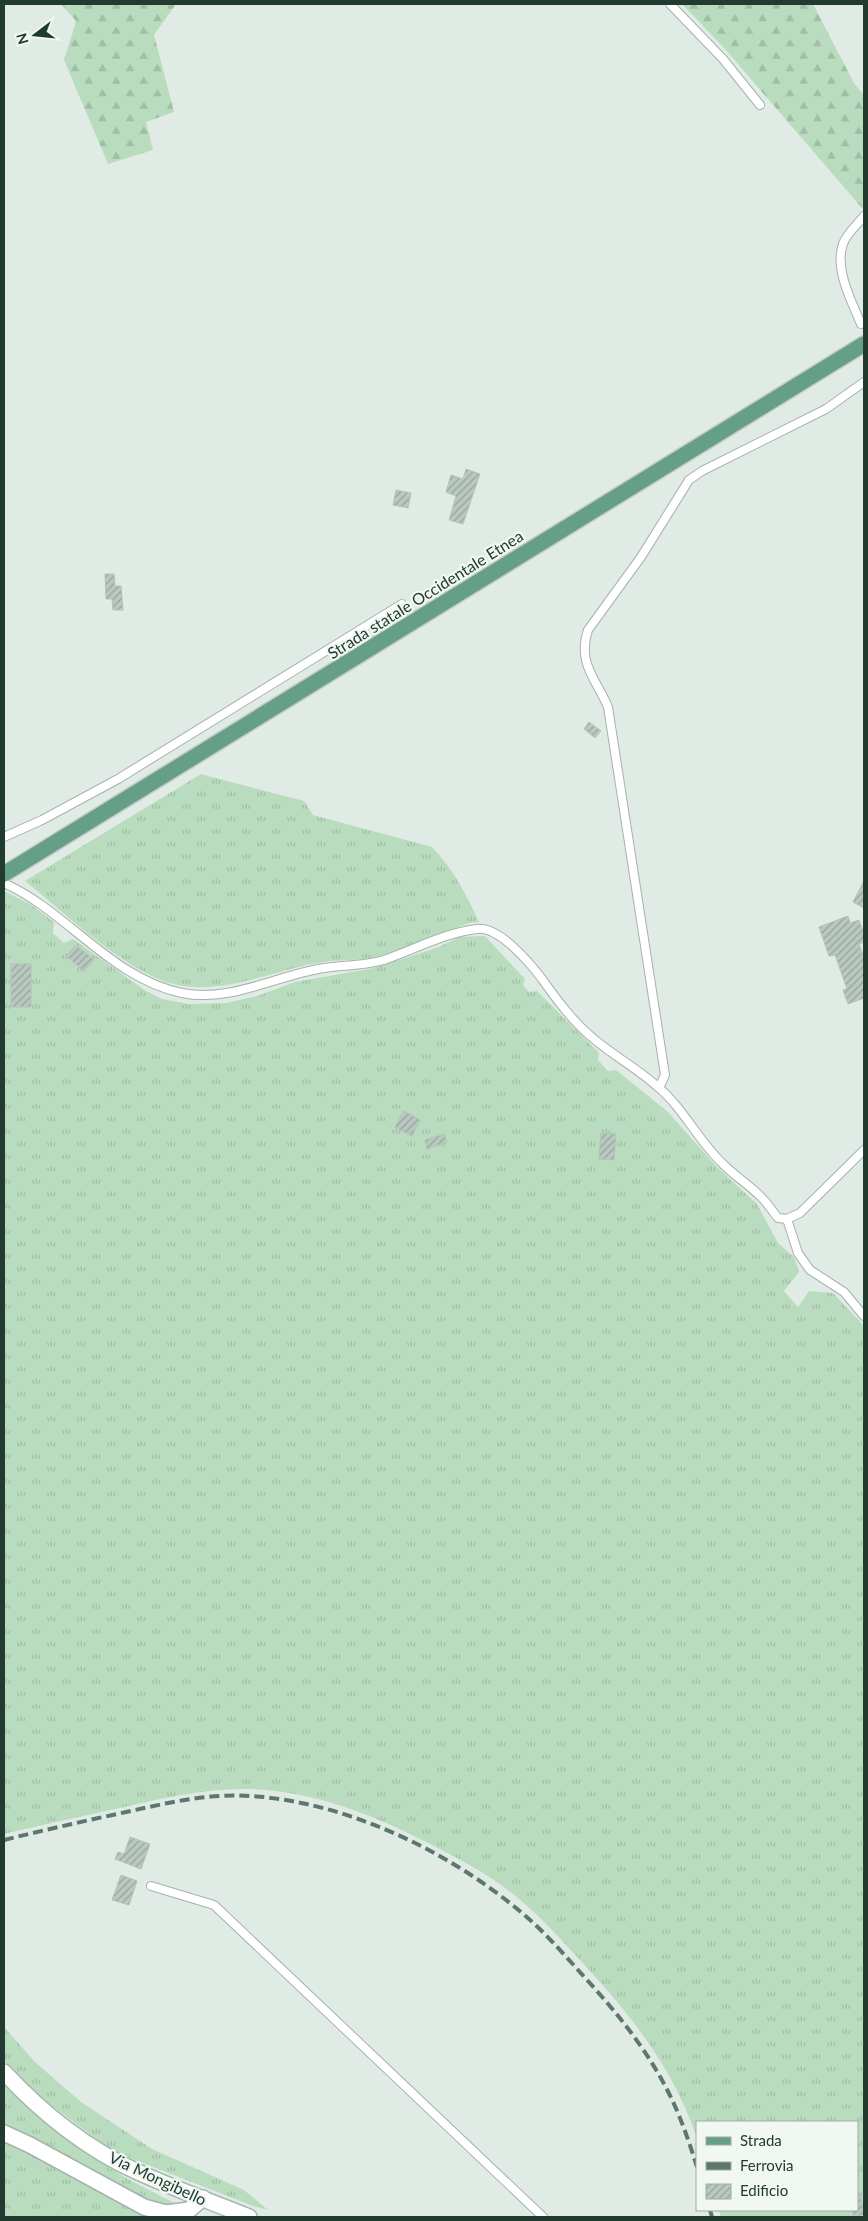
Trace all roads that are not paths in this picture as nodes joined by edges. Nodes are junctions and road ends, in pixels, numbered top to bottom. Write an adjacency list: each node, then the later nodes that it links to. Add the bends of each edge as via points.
1 (670, 4): 2 (lane, via 723,59)
2 (760, 105)
3 (864, 216): 4 (lane, via 843,243 840,259)
4 (862, 324)
5 (864, 344): 9 (main road, Strada statale Occidentale Etnea)
6 (864, 382): 10 (lane, via 826,409 689,480 642,557 588,630 584,643 584,659 608,707 665,1076)
7 (402, 604): 8 (lane, via 118,780)
8 (4, 837)
9 (6, 880): 10 (lane, via 133,974 183,994 233,992 324,968 363,965 479,928 506,941 530,964 592,1038)
10 (660, 1088): 12 (lane, via 720,1162 761,1197 778,1218)
11 (864, 1150): 12 (lane, via 800,1213)
12 (787, 1219): 13 (lane, via 798,1253 810,1270 844,1292)
13 (864, 1316)
14 (151, 1886): 19 (lane, via 214,1905)
15 (4, 2072): 17 (street, Via Mongibello, via 44,2110 101,2152 137,2172)
16 (4, 2133): 17 (street, via 144,2207 166,2213 189,2210)
17 (202, 2198): 18 (street, Via Mongibello)
18 (249, 2217)
19 (543, 2217)

